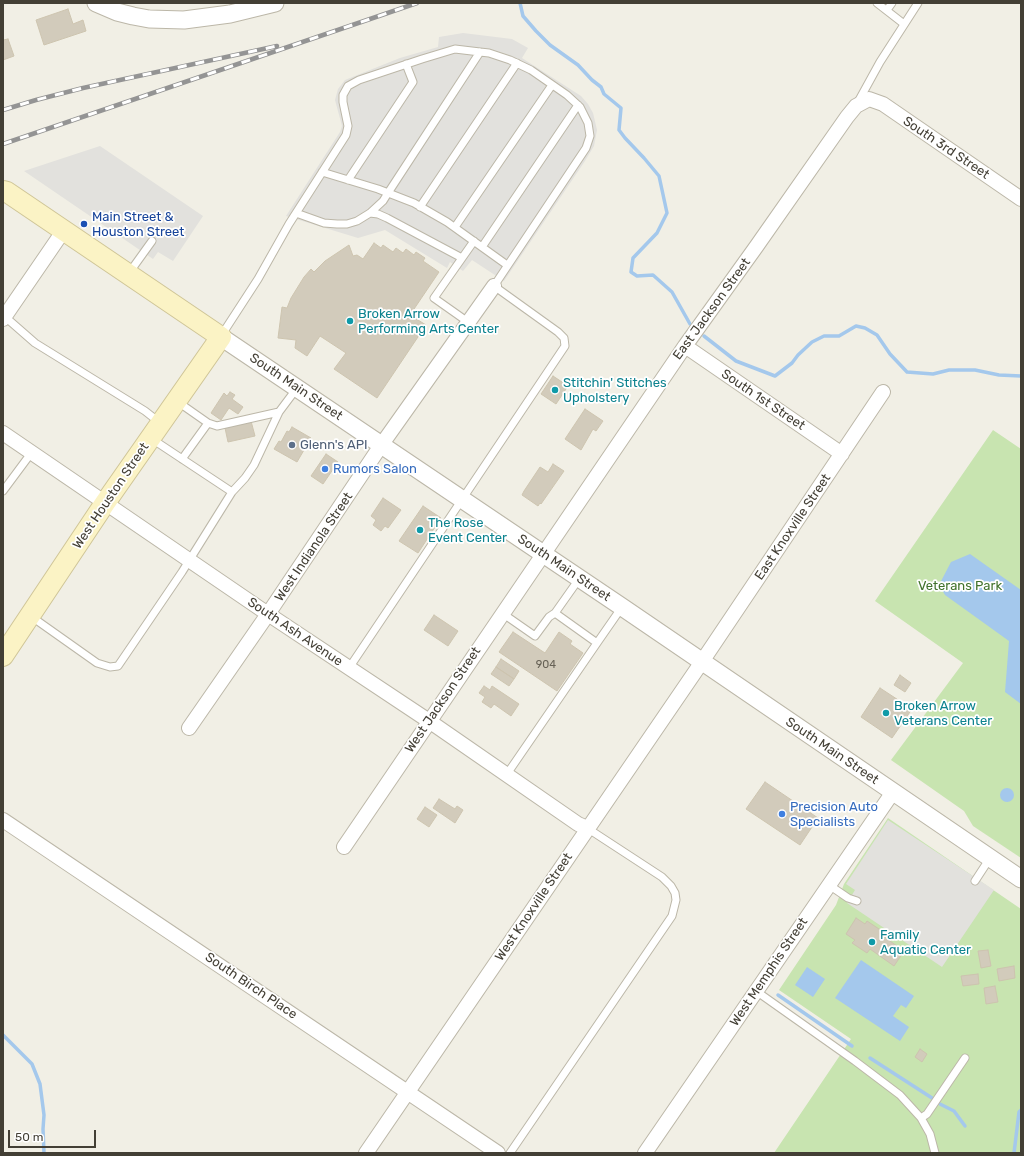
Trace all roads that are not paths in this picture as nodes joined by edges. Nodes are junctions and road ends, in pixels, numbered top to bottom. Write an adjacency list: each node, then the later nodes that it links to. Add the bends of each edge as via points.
1 (96, 3): 2 (street, via 132,16 162,20 207,18)
2 (275, 3)
3 (877, 3): 6 (lane)
4 (892, 3): 6 (lane)
5 (918, 3): 7 (lane, East Jackson Street)
6 (887, 10): 7 (lane)
7 (904, 24): 14 (lane, East Jackson Street)
8 (480, 52): 9 (lane); 10 (lane, via 455,50); 18 (lane)
9 (517, 63): 11 (lane); 20 (lane)
10 (406, 64): 15 (lane, via 348,86 343,95 348,126 346,135); 16 (lane, via 413,82)
11 (552, 84): 13 (lane); 23 (lane)
12 (869, 99): 14 (street, East Jackson Street); 19 (street, South 3rd Street, via 882,104)
13 (578, 105): 27 (lane); 29 (lane, via 588,123 590,136 586,148)
14 (856, 106): 35 (street, East Jackson Street)
15 (322, 172): 16 (lane); 21 (lane)
16 (348, 180): 18 (lane)
17 (4, 190): 24 (main road, South Main Street)
18 (388, 193): 20 (lane); 22 (lane)
19 (1021, 199)
20 (420, 207): 23 (lane)
21 (296, 213): 22 (lane, via 324,223 337,224 357,221); 34 (lane)
22 (370, 213): 28 (lane, via 387,218)
23 (455, 227): 26 (lane)
24 (64, 230): 30 (main road, South Main Street); 32 (street)
25 (152, 241): 30 (lane)
26 (474, 241): 27 (lane); 28 (lane)
27 (482, 247): 29 (lane)
28 (462, 258): 33 (lane, via 434,298)
29 (507, 265): 31 (lane)
30 (129, 275): 34 (main road, South Main Street)
31 (494, 286): 33 (street, West Indianola Street); 49 (lane, via 558,332 564,338 565,346)
32 (4, 317): 41 (lane, via 35,343 145,411)
33 (468, 322): 43 (street, West Indianola Street)
34 (221, 336): 36 (street, South Main Street); 38 (main road, West Houston Street)
35 (685, 346): 45 (street, South 1st Street); 51 (street, East Jackson Street)
36 (297, 387): 39 (lane); 43 (street, South Main Street)
37 (883, 392): 45 (street, East Knoxville Street)
38 (176, 401): 40 (lane); 41 (main road, West Houston Street)
39 (279, 412): 40 (lane, via 217,426); 48 (lane, via 254,465)
40 (208, 422): 46 (lane)
41 (156, 431): 46 (lane); 50 (main road, West Houston Street)
42 (3, 433): 44 (street, South Ash Avenue)
43 (382, 444): 49 (street, South Main Street); 57 (street, West Indianola Street)
44 (32, 452): 47 (lane); 50 (street, South Ash Avenue)
45 (842, 454): 61 (street, East Knoxville Street)
46 (182, 459): 48 (lane)
47 (3, 491)
48 (232, 492): 52 (lane)
49 (463, 500): 51 (street, South Main Street); 62 (lane)
50 (105, 503): 52 (street, South Ash Avenue); 58 (main road, West Houston Street)
51 (543, 554): 53 (street, South Main Street); 55 (street, West Jackson Street)
52 (189, 561): 57 (street, South Ash Avenue); 58 (lane, via 118,666 110,667 97,663)
53 (579, 578): 54 (street, South Main Street); 56 (lane)
54 (622, 607): 59 (lane); 61 (street, South Main Street)
55 (502, 613): 56 (lane, via 535,636); 63 (street, West Jackson Street)
56 (555, 613): 59 (lane)
57 (268, 614): 62 (street, South Ash Avenue); 64 (street, West Indianola Street)
58 (30, 616): 60 (main road, West Houston Street)
59 (597, 643): 65 (lane)
60 (3, 656)
61 (702, 662): 66 (street, South Main Street); 68 (street, West Knoxville Street)
62 (349, 668): 63 (street, South Ash Avenue)
63 (429, 721): 65 (street, South Ash Avenue); 69 (street, West Jackson Street)
64 (189, 728)
65 (507, 774): 68 (street, South Ash Avenue, via 578,824)
66 (892, 792): 70 (street, South Main Street); 73 (street, West Memphis Street)
67 (3, 820): 77 (street, South Birch Place)
68 (588, 828): 77 (street, West Knoxville Street); 81 (lane, via 662,877 671,886 676,900 672,916)
69 (344, 847)
70 (990, 858): 71 (street, South Main Street); 72 (lane)
71 (1021, 879)
72 (975, 881)
73 (828, 885): 74 (lane); 75 (street, West Memphis Street)
74 (857, 901)
75 (756, 991): 78 (lane, via 900,1095); 82 (street, West Memphis Street)
76 (965, 1058): 78 (lane, via 927,1114)
77 (408, 1092): 79 (street, West Knoxville Street); 80 (street, South Birch Place)
78 (921, 1118): 83 (lane, via 930,1134)
79 (366, 1153)
80 (498, 1153)
81 (510, 1153)
82 (645, 1153)
83 (935, 1153)

